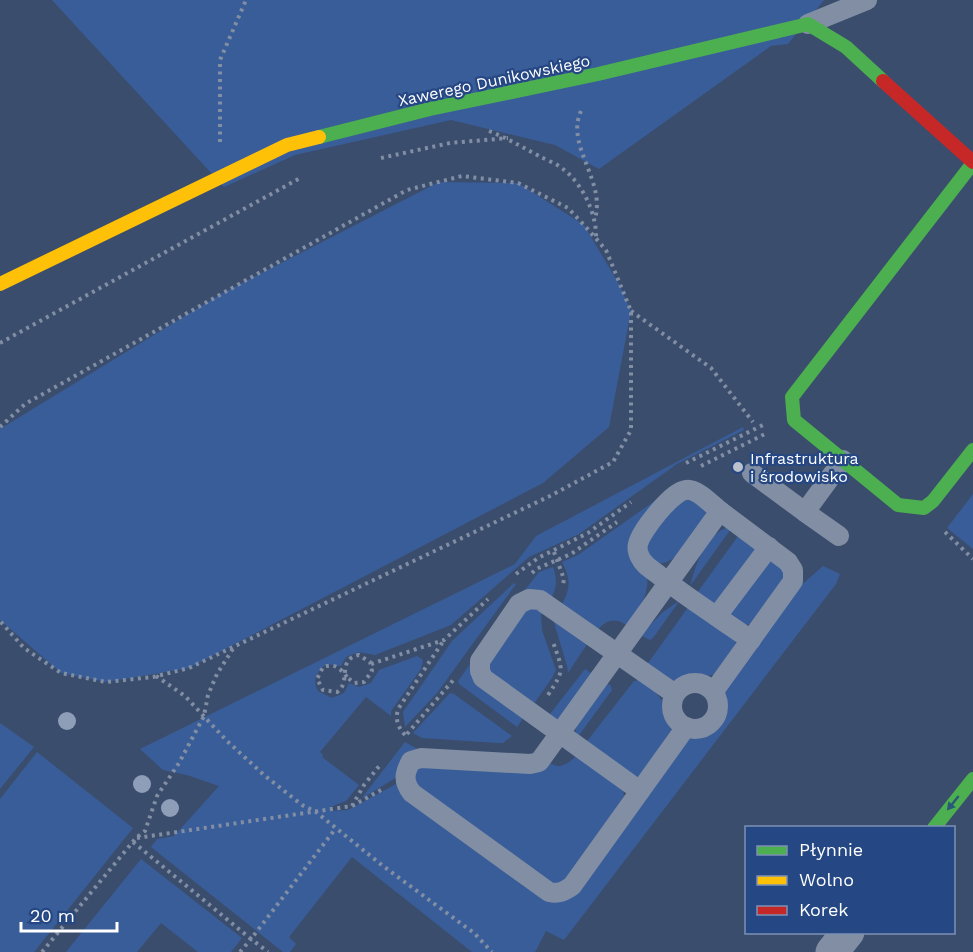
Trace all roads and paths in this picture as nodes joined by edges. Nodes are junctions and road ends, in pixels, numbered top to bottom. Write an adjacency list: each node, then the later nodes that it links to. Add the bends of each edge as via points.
1 (246, 0): 9 (path, via 220,60 219,134)
2 (867, 0): 3 (lane)
3 (808, 24): 4 (street, Xawerego Dunikowskiego); 8 (street, via 846,47)
4 (598, 74): 5 (street, Xawerego Dunikowskiego); 11 (path, via 577,121 580,147 593,178 598,207)
5 (454, 105): 6 (path, via 477,127); 9 (street, Xawerego Dunikowskiego, via 287,145)
6 (508, 138): 7 (path, via 450,143); 11 (path, via 563,168 577,183)
7 (370, 160)
8 (973, 163): 16 (street, via 792,397)
9 (224, 176): 13 (street, Xawerego Dunikowskiego)
10 (303, 176): 15 (path)
11 (595, 220): 12 (path)
12 (596, 239): 14 (path, via 606,250); 18 (path, via 568,208 518,183 462,176 407,190 25,404)
13 (0, 284)
14 (631, 311): 17 (path, via 711,368); 34 (path, via 631,430 613,462 550,496)
15 (0, 343)
16 (793, 411): 20 (street, via 794,420); 21 (path)
17 (753, 422)
18 (0, 427)
19 (973, 450): 20 (street, via 924,508 898,505)
20 (843, 460): 25 (lane)
21 (683, 465)
22 (752, 473): 25 (lane)
23 (640, 495): 28 (path, via 588,534 538,558)
24 (720, 511): 27 (lane); 29 (lane); 29 (lane, via 693,490 685,490 670,499 640,538 637,547 644,564)
25 (805, 512): 26 (lane)
26 (838, 536)
27 (769, 547): 31 (lane); 33 (lane, via 788,561 793,581)
28 (515, 575)
29 (669, 582): 31 (lane); 35 (lane)
30 (490, 598): 36 (path, via 444,640)
31 (717, 616): 33 (lane)
32 (0, 621): 38 (path, via 24,648 61,673 106,682)
33 (751, 640): 39 (lane)
34 (235, 645): 38 (path, via 189,668); 41 (path, via 208,694)
35 (617, 654): 40 (lane); 43 (lane); 43 (lane, via 540,600 529,599 519,604 480,661 480,671 483,678)
36 (371, 664): 37 (path, via 354,656 347,661); 37 (path, via 370,675 364,682 350,681)
37 (344, 674): 37 (path, via 336,666 323,667 318,683 323,690 337,692 343,686)
38 (156, 676): 41 (path, via 185,696)
39 (714, 692): 40 (lane, via 702,683 694,683); 42 (lane, via 718,706 713,720 701,728)
40 (675, 694): 42 (lane, via 673,709 679,722)
41 (204, 716): 47 (path, via 264,775); 50 (path, via 157,796 145,831)
42 (686, 726): 46 (lane)
43 (559, 734): 46 (lane); 46 (lane, via 539,762 421,758 411,761 405,783 412,793 557,894 572,886)
44 (973, 779): 48 (street, one-way to 48)
45 (361, 791): 47 (path, via 352,806)
46 (640, 791)
47 (316, 812): 49 (path); 50 (path)
48 (936, 826)
49 (336, 828): 52 (path); 56 (path, via 474,933)
50 (134, 840): 52 (path); 53 (path)
51 (847, 934): 57 (street)
52 (251, 939): 54 (path); 55 (path)
53 (42, 952)
54 (240, 952)
55 (268, 952)
56 (492, 952)
57 (832, 952)

